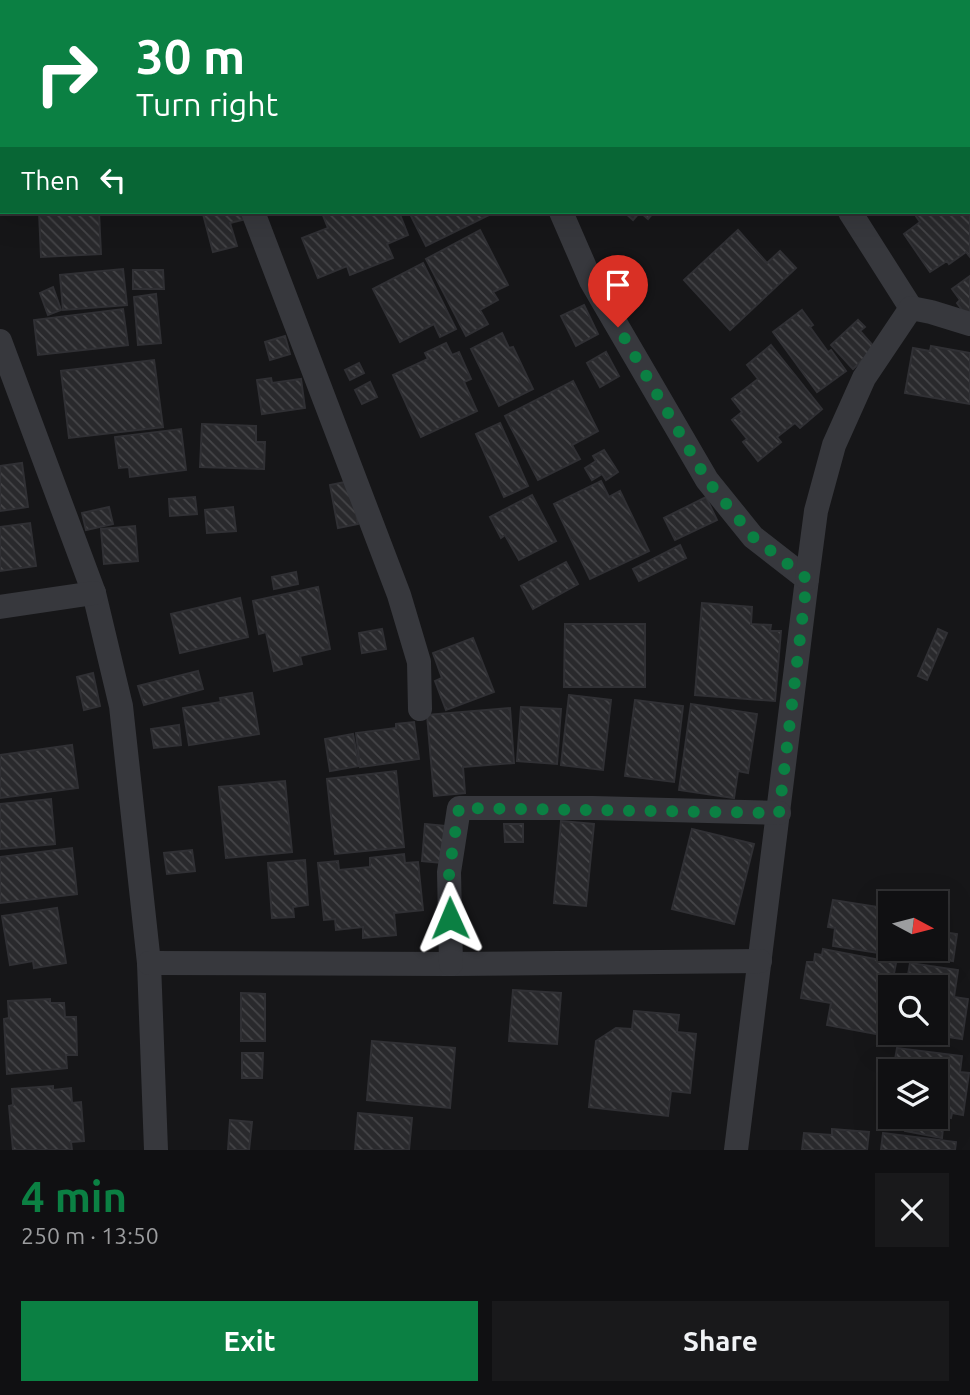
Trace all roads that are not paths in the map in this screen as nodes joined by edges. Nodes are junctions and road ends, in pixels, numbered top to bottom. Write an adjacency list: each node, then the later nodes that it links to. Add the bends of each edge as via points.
1 (254, 214): 10 (street, via 399,595 419,662)
2 (562, 214): 7 (street, via 591,281 707,480 753,537)
3 (851, 214): 4 (street)
4 (911, 308): 5 (street); 7 (street, via 864,378 834,445 816,511)
5 (970, 324)
6 (0, 341): 8 (street)
7 (807, 579): 11 (street)
8 (94, 593): 9 (street); 13 (street, via 121,706)
9 (0, 607)
10 (421, 709)
11 (779, 813): 12 (street); 14 (street, via 459,808 449,872)
12 (760, 961): 14 (street); 16 (street)
13 (149, 963): 14 (street); 15 (street)
14 (451, 964)
15 (156, 1150)
16 (736, 1150)

